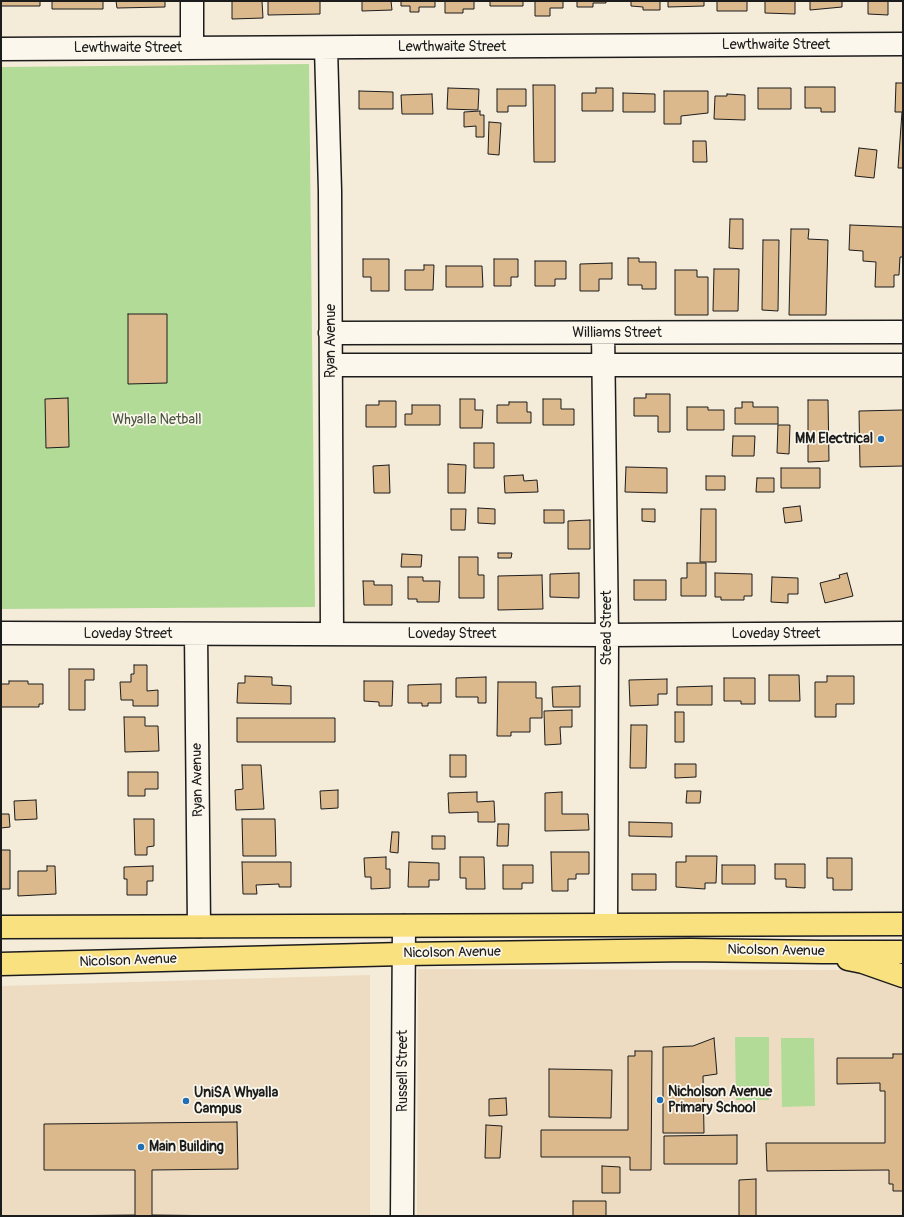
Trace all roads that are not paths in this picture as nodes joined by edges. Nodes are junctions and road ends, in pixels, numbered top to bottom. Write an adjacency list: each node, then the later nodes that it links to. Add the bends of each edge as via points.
1 (192, 1): 3 (street)
2 (903, 44): 4 (street, Lewthwaite Street)
3 (192, 47): 4 (street, Lewthwaite Street); 5 (street, Lewthwaite Street)
4 (326, 48): 7 (street, Ryan Avenue)
5 (1, 49)
6 (903, 332): 8 (street, Williams Street)
7 (330, 333): 8 (street, Williams Street); 10 (street, Ryan Avenue)
8 (603, 333): 9 (street, Stead Street)
9 (604, 364): 10 (street); 11 (street); 16 (street, Stead Street)
10 (331, 365): 15 (street, Ryan Avenue)
11 (903, 365)
12 (903, 633): 16 (street, Loveday Street)
13 (1, 634): 14 (street, Loveday Street)
14 (196, 634): 15 (street, Loveday Street); 19 (street, Ryan Avenue)
15 (332, 634): 16 (street, Loveday Street)
16 (607, 635): 17 (street, Stead Street)
17 (606, 924): 18 (main road, Nicolson Avenue); 20 (main road, Nicolson Avenue)
18 (903, 924)
19 (199, 926): 20 (main road, Nicolson Avenue); 21 (main road, Nicolson Avenue)
20 (404, 926): 24 (street, Russell Street)
21 (1, 927)
22 (822, 952): 23 (main road, Nicolson Avenue); 24 (main road, Nicolson Avenue, via 690,950); 26 (main road, via 863,962)
23 (903, 952)
24 (403, 954): 25 (main road, Nicolson Avenue); 27 (street, Russell Street)
25 (1, 964)
26 (903, 976)
27 (402, 1216)

